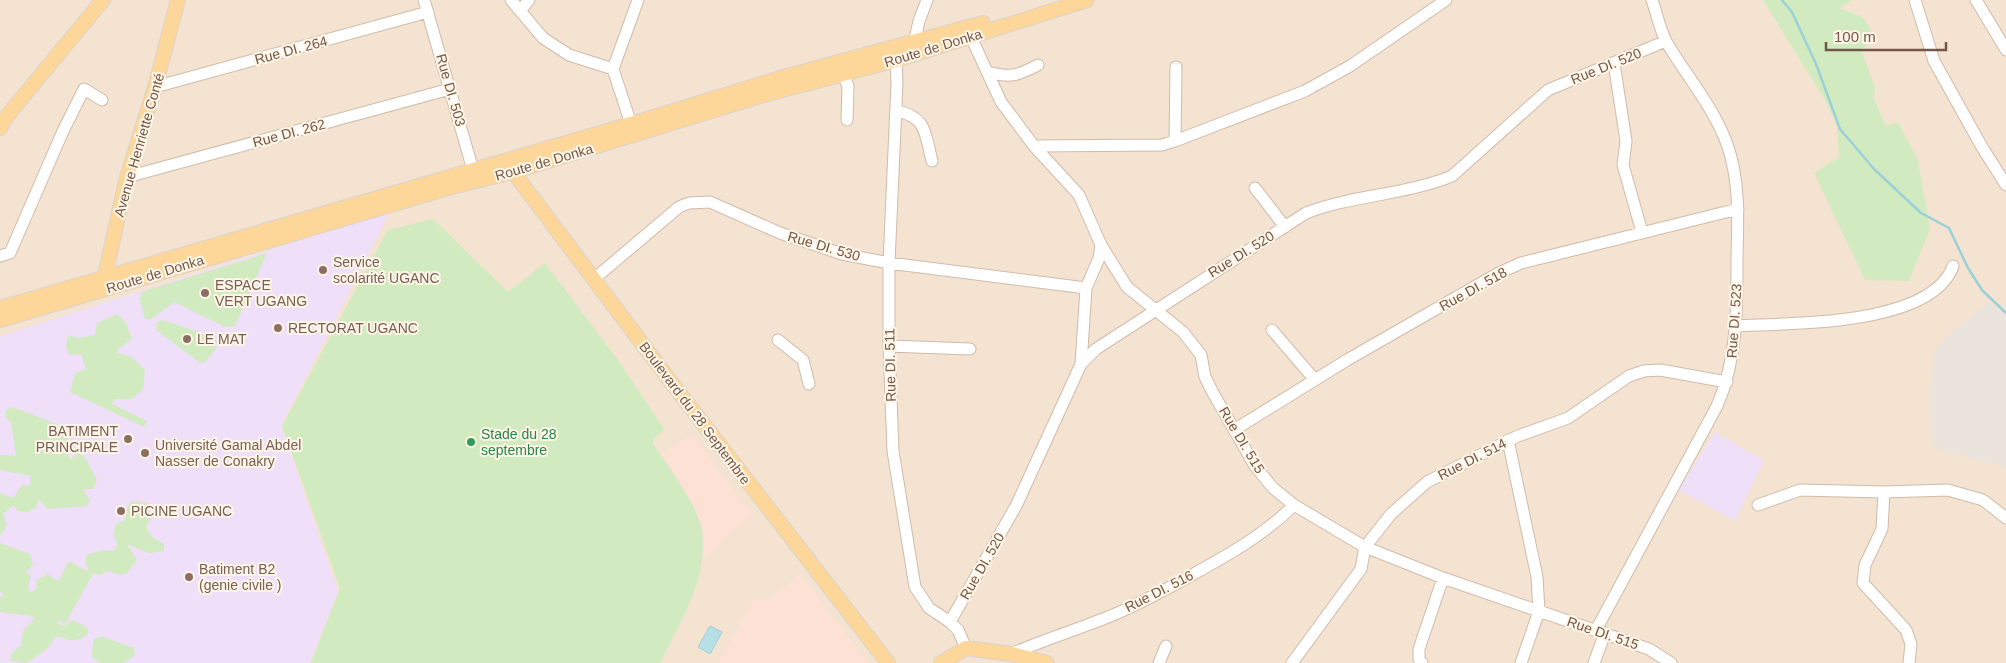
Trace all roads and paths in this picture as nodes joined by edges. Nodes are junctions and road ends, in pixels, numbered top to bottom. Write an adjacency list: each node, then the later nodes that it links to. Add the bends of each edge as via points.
1 (103, 0): 33 (main road)
2 (178, 0): 27 (main road, Avenue Henriette Conté)
3 (424, 0): 14 (street, Rue DI. 503)
4 (511, 0): 15 (street)
5 (529, 0): 15 (street)
6 (638, 0): 24 (street)
7 (927, 0): 18 (street)
8 (1058, 0): 18 (main road, Route de Donka)
9 (1087, 0): 16 (main road, Route de Donka)
10 (1446, 0): 34 (street, via 1350,66 1305,90)
11 (1652, 0): 17 (street, Rue DI. 523)
12 (1916, 0): 40 (street, via 1934,61)
13 (1976, 0): 19 (street)
14 (428, 12): 27 (street, Rue DI. 264); 28 (street, Rue DI. 503)
15 (520, 12): 24 (street, via 543,38 569,55)
16 (971, 37): 20 (main road, Route de Donka); 25 (street, Rue DI. 515)
17 (1666, 41): 21 (street, Rue DI. 520); 42 (street, Rue DI. 523, via 1706,99 1727,143 1736,176)
18 (914, 43): 32 (main road, Route de Donka, via 787,76)
19 (2006, 50)
20 (896, 60): 26 (main road, Route de Donka); 30 (street, Rue DI. 511)
21 (1614, 63): 43 (street, Rue DI. 520, via 1548,90 1452,176 1432,184 1331,204 1306,213); 44 (street, via 1626,141 1623,165)
22 (1038, 66): 25 (street, via 1018,76)
23 (1176, 67): 34 (street)
24 (613, 69): 32 (street)
25 (987, 72): 35 (street, Rue DI. 515, via 1001,102)
26 (843, 75): 31 (street, via 848,86); 37 (main road, Route de Donka)
27 (155, 87): 39 (main road, Avenue Henriette Conté)
28 (450, 89): 38 (street, Rue DI. 503); 39 (street, Rue DI. 262)
29 (102, 100): 46 (street, via 84,90 10,253)
30 (896, 111): 36 (street, via 911,114 920,122); 47 (street, Rue DI. 511)
31 (847, 120)
32 (631, 124): 37 (main road, Route de Donka)
33 (0, 128)
34 (1174, 141): 35 (street, via 1162,145)
35 (1034, 146): 45 (street, Rue DI. 515, via 1080,195)
36 (932, 161)
37 (509, 166): 38 (main road, Route de Donka); 49 (main road, Boulevard du 28 Septembre)
38 (475, 176): 50 (main road, Route de Donka)
39 (127, 177): 50 (main road, Avenue Henriette Conté)
40 (2006, 185)
41 (1255, 188): 43 (street)
42 (1738, 209): 44 (street, Rue DI. 518); 55 (street, Rue DI. 523)
43 (1285, 227): 53 (street, Rue DI. 520)
44 (1642, 232): 61 (street, Rue DI. 518, via 1521,263 1496,274)
45 (1101, 245): 51 (street); 53 (street, Rue DI. 515, via 1127,286)
46 (0, 256)
47 (890, 264): 49 (street, Rue DI. 530, via 842,254 780,234 710,202 698,202 679,208); 51 (street, Rue DI. 530); 58 (street, Rue DI. 511)
48 (1953, 266): 55 (street, via 1940,287 1891,312 1820,321)
49 (594, 278): 78 (main road, Boulevard du 28 Septembre)
50 (103, 284): 52 (main road, Route de Donka); 54 (main road, Route de Donka)
51 (1086, 288): 60 (street)
52 (0, 308)
53 (1154, 309): 60 (street, Rue DI. 520, via 1096,349); 64 (street, Rue DI. 515, via 1183,332 1201,355 1205,377)
54 (0, 320)
55 (1736, 326): 62 (street, Rue DI. 523)
56 (1272, 330): 61 (street)
57 (778, 340): 63 (street, via 803,360)
58 (889, 346): 59 (street); 73 (street, Rue DI. 511, via 893,451 915,587 929,608)
59 (970, 349)
60 (1081, 364): 73 (street, Rue DI. 520, via 1017,504)
61 (1315, 380): 64 (street, Rue DI. 518)
62 (1728, 382): 65 (street, Rue DI. 514, via 1660,370 1644,371 1630,376 1568,418); 74 (street, Rue DI. 523)
63 (809, 384)
64 (1234, 430): 67 (street, Rue DI. 515, via 1255,466 1273,488)
65 (1508, 440): 70 (street, Rue DI. 514, via 1427,482 1391,514); 72 (street, via 1537,577)
66 (1884, 492): 68 (street, via 1800,490); 69 (street, via 1948,490 1983,500); 87 (street, via 1882,529 1865,565 1863,583 1906,630 1910,644)
67 (1294, 505): 70 (street, Rue DI. 515); 77 (street, Rue DI. 516, via 1274,525 1165,590 1108,617)
68 (1758, 505)
69 (2006, 518)
70 (1365, 547): 71 (street, Rue DI. 515); 82 (street, Rue DI. 514, via 1360,568)
71 (1443, 578): 72 (street, Rue DI. 515); 83 (street, via 1419,649)
72 (1539, 611): 74 (street, Rue DI. 515); 84 (street)
73 (950, 622): 76 (street, Rue DI. 511, via 958,630)
74 (1601, 632): 85 (street, Rue DI. 523); 86 (street, Rue DI. 515, via 1649,649)
75 (1166, 646): 81 (street)
76 (966, 648): 77 (main road); 79 (main road)
77 (1011, 654): 80 (main road)
78 (888, 663)
79 (941, 663)
80 (1047, 663)
81 (1159, 663)
82 (1292, 663)
83 (1422, 663)
84 (1520, 663)
85 (1594, 663)
86 (1671, 663)
87 (1909, 663)

